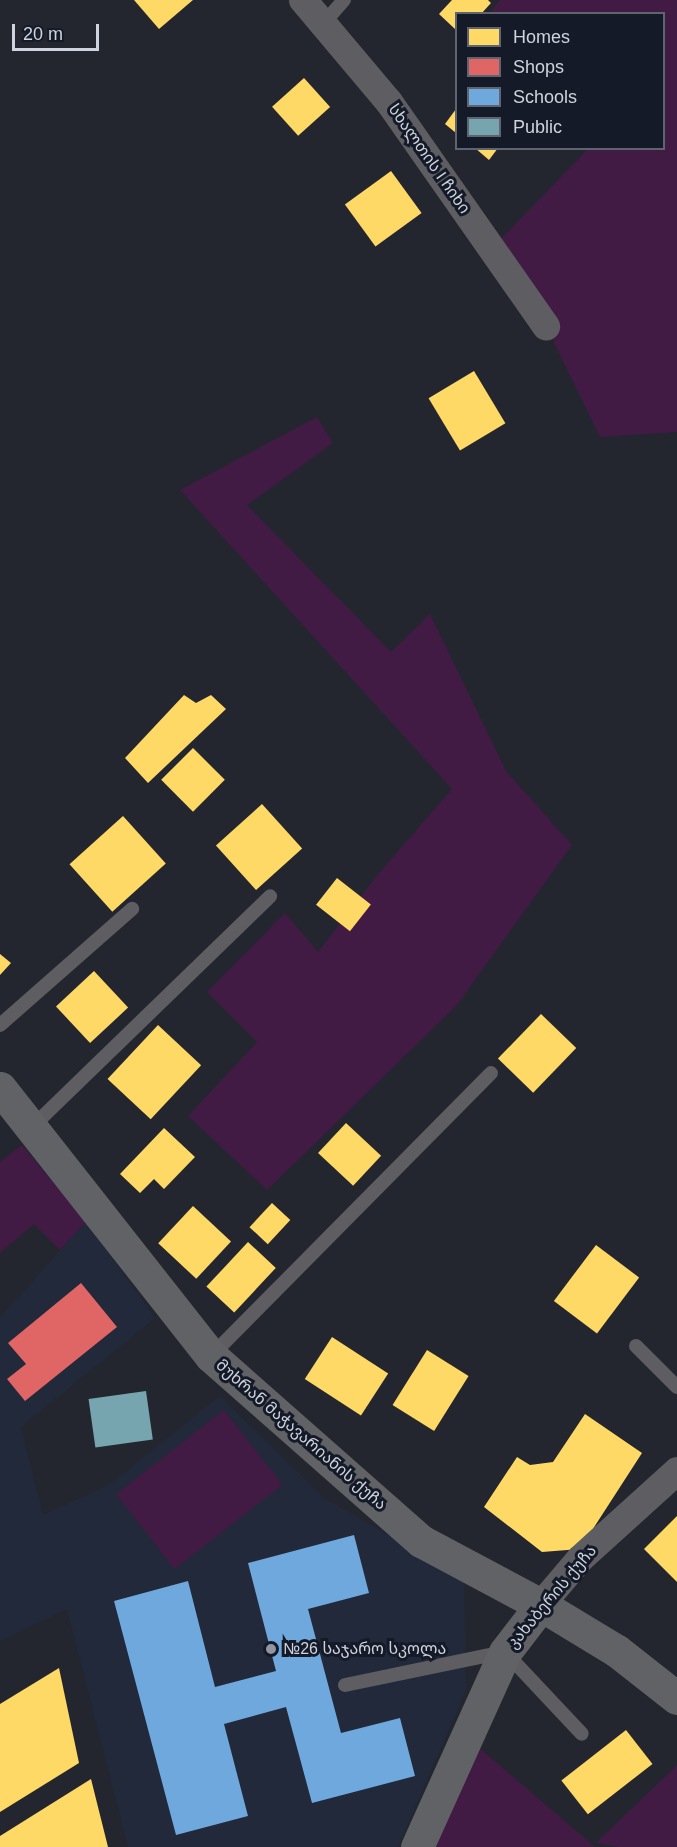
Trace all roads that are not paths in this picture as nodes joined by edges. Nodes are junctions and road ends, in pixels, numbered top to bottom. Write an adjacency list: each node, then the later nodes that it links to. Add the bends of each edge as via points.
1 (303, 0): 3 (street, სხალთის I ჩიხი)
2 (344, 0): 3 (lane)
3 (323, 24): 4 (street, სხალთის I ჩიხი, via 389,102)
4 (546, 326)
5 (270, 896): 10 (lane)
6 (132, 909): 7 (lane)
7 (0, 1025)
8 (491, 1073): 12 (lane)
9 (0, 1088): 10 (street, მუხრან მაჭავარიანის ქუჩა)
10 (31, 1128): 12 (street, მუხრან მაჭავარიანის ქუჩა)
11 (636, 1346): 13 (lane)
12 (211, 1356): 15 (street, მუხრან მაჭავარიანის ქუჩა, via 421,1541)
13 (677, 1387)
14 (677, 1471): 15 (street, კახაბერის ქუჩა, via 580,1559)
15 (541, 1605): 16 (street, კახაბერის ქუჩა); 18 (street, მუხრან მაჭავარიანის ქუჩა, via 617,1651)
16 (505, 1652): 17 (lane); 19 (lane); 20 (street, კახაბერის ქუჩა)
17 (345, 1685)
18 (677, 1698)
19 (582, 1734)
20 (417, 1847)

